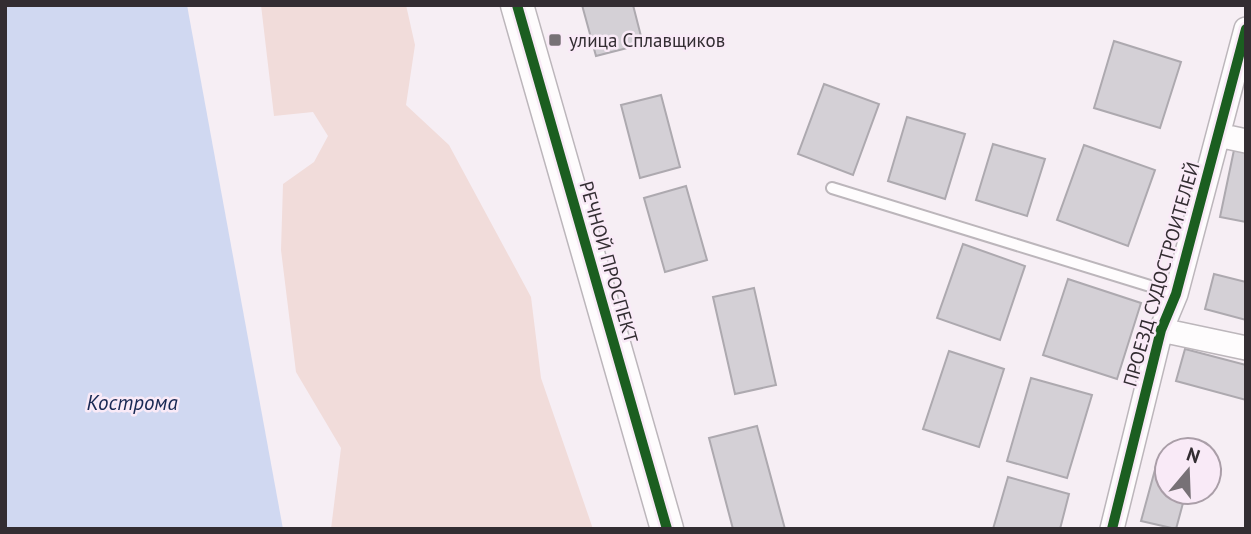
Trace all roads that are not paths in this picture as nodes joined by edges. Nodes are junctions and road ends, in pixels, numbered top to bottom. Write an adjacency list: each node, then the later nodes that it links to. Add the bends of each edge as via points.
1 (517, 5): 9 (street, РЕЧНОЙ ПРОСПЕКТ)
2 (1246, 29): 3 (street, ПРОЕЗД СУДОСТРОИТЕЛЕЙ)
3 (1218, 135): 4 (street); 6 (street, ПРОЕЗД СУДОСТРОИТЕЛЕЙ)
4 (1246, 141)
5 (832, 188): 6 (lane)
6 (1176, 294): 7 (street, ПРОЕЗД СУДОСТРОИТЕЛЕЙ)
7 (1161, 330): 8 (street); 10 (street, ПРОЕЗД СУДОСТРОИТЕЛЕЙ)
8 (1246, 348)
9 (667, 529)
10 (1112, 529)

